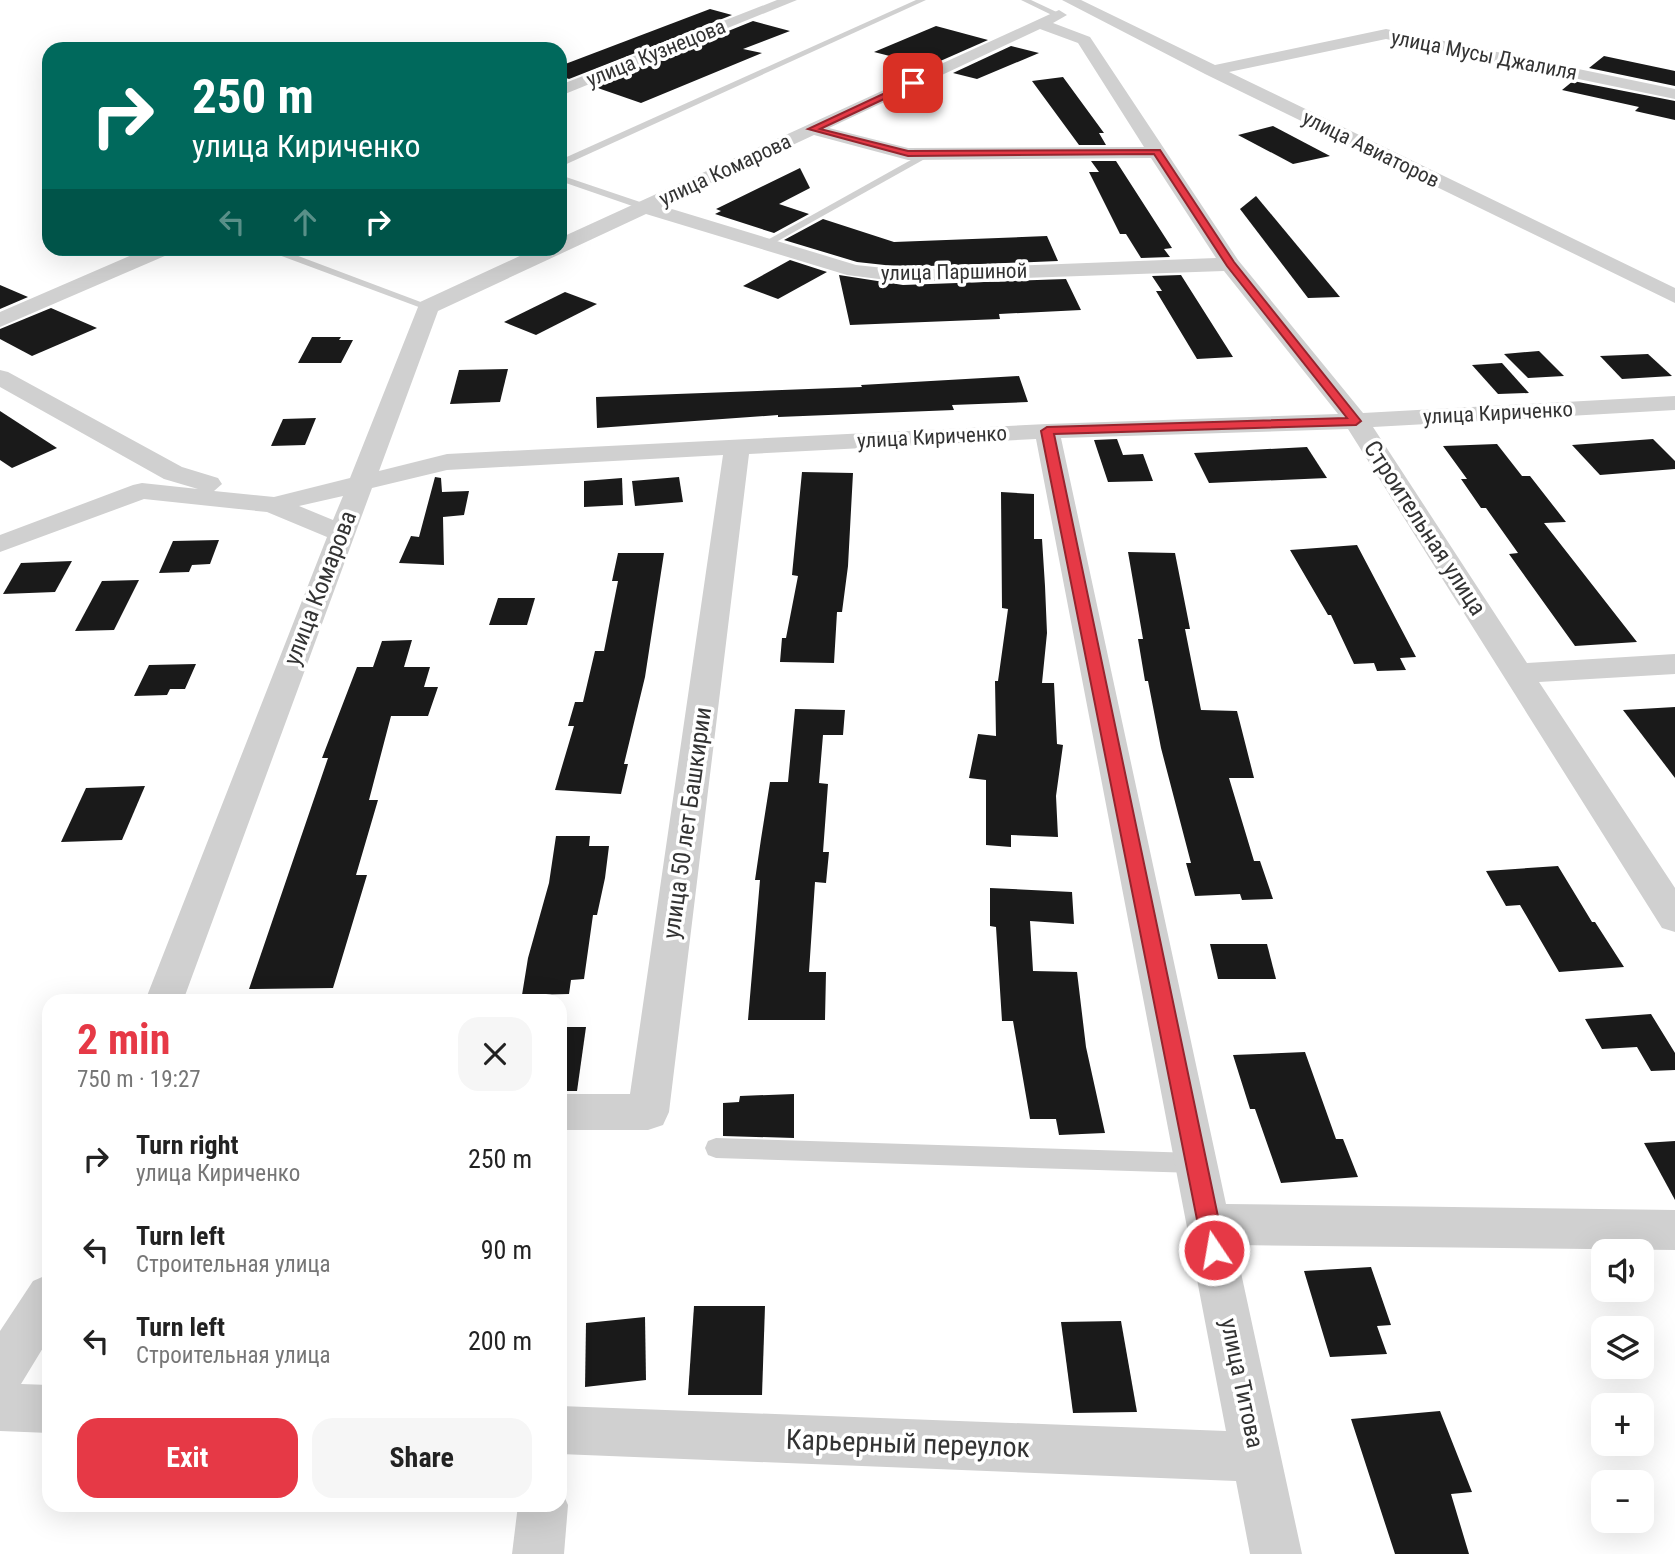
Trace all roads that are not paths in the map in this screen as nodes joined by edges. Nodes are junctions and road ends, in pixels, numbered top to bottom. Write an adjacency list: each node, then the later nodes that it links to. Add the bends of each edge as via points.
1 (790, 0): 6 (street, улица Кузнецова)
2 (922, 0): 11 (lane)
3 (1025, 0): 4 (lane)
4 (1062, 11): 5 (street, улица Авиаторов); 8 (street, улица Комарова); 9 (street, Строительная улица)
5 (1211, 71): 7 (street, улица Мусы Джалиля, via 1387,34); 20 (street, улица Авиаторов)
6 (567, 88)
7 (1675, 94)
8 (812, 129): 10 (street, via 908,154); 13 (street, улица Комарова)
9 (1157, 152): 10 (street); 19 (street, Строительная улица)
10 (927, 153): 15 (lane)
11 (567, 161)
12 (567, 180): 13 (lane)
13 (645, 207): 14 (street, улица Комарова); 15 (street, улица Паршиной)
14 (567, 243)
15 (765, 244): 19 (street, улица Паршиной, via 854,271 903,276)
16 (148, 256): 22 (street)
17 (287, 256): 21 (lane)
18 (538, 256): 21 (street)
19 (1230, 264): 25 (street, Строительная улица)
20 (1675, 296)
21 (428, 307): 28 (street, улица Комарова)
22 (0, 320)
23 (0, 377): 29 (street, via 173,473)
24 (1675, 403): 25 (street, улица Кириченко)
25 (1356, 421): 26 (street, улица Кириченко); 33 (street, Строительная улица)
26 (1047, 431): 27 (street, улица Кириченко); 38 (street, улица Титова)
27 (737, 447): 28 (street, улица Кириченко, via 447,462); 36 (street, улица 50 лет Башкирии, via 648,1112)
28 (359, 484): 29 (street, улица Кириченко); 30 (street, улица Комарова)
29 (273, 505): 30 (street); 31 (street, via 142,491)
30 (341, 533): 35 (street, улица Комарова)
31 (0, 544)
32 (1675, 664): 33 (street)
33 (1518, 673): 34 (street, Строительная улица)
34 (1675, 918)
35 (167, 994)
36 (567, 1112)
37 (716, 1148): 38 (lane)
38 (1196, 1163): 39 (street, улица Титова)
39 (1209, 1224): 40 (street); 46 (street, улица Титова)
40 (1675, 1230)
41 (42, 1307): 42 (street)
42 (0, 1374)
43 (0, 1407): 44 (street)
44 (42, 1409)
45 (567, 1430): 46 (street, Карьерный переулок)
46 (1257, 1457): 49 (street, улица Титова)
47 (542, 1512): 48 (street)
48 (538, 1554)
49 (1276, 1554)

